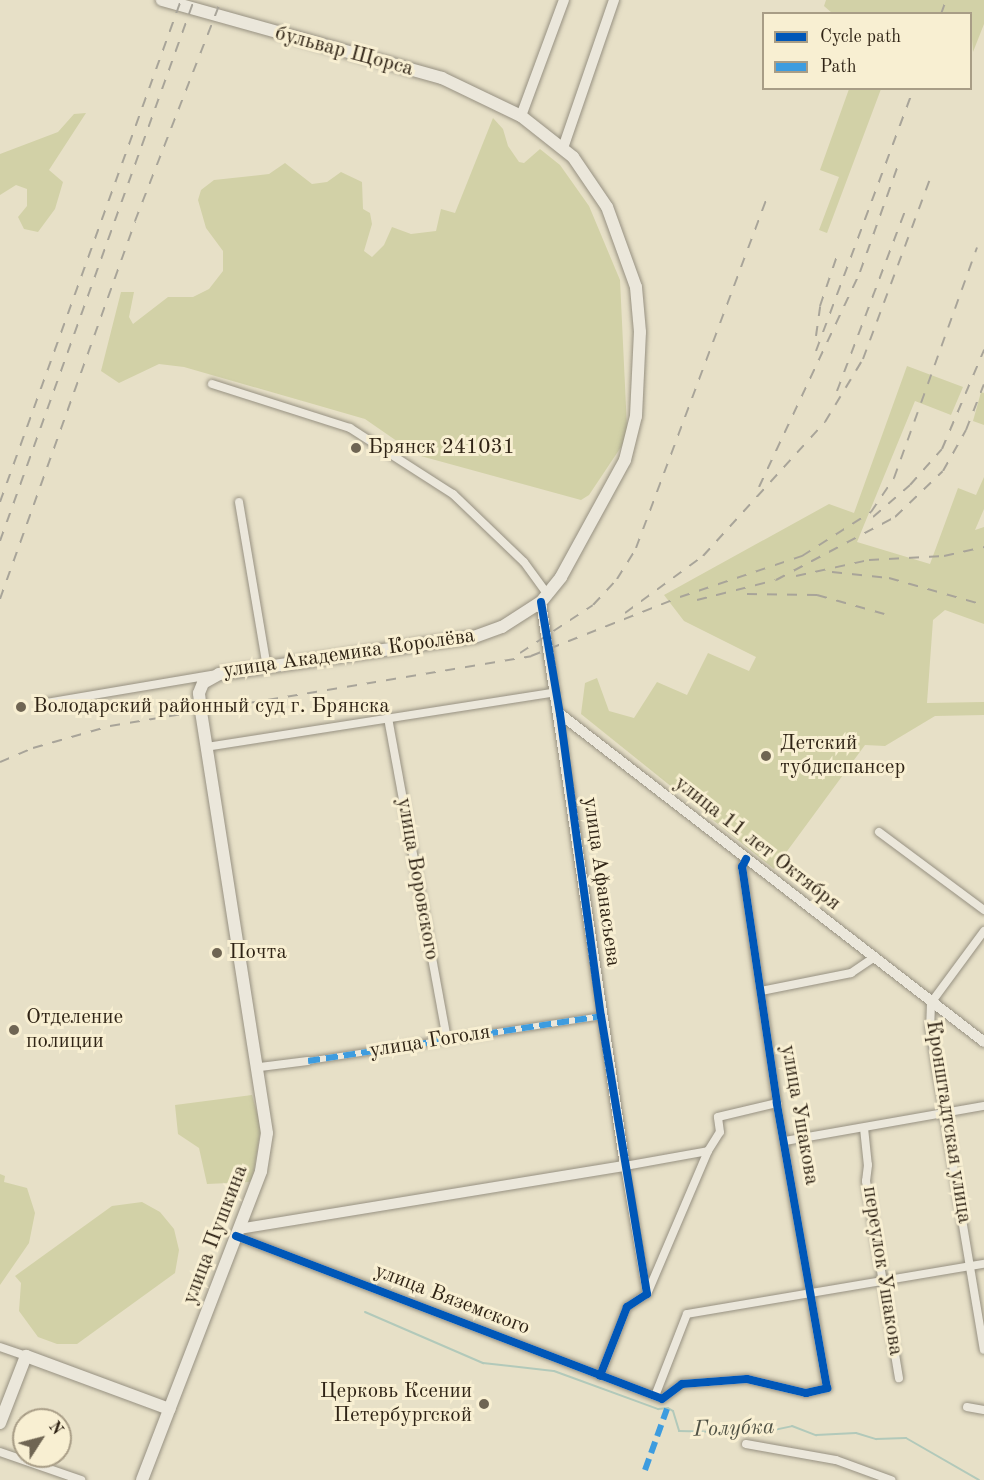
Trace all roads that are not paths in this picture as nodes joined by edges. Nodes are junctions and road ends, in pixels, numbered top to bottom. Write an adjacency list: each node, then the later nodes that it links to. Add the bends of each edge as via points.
1 (162, 0): 4 (main road, бульвар Щорса, via 442,78)
2 (564, 0): 4 (street)
3 (612, 1): 5 (street)
4 (521, 116): 5 (main road, бульвар Щорса)
5 (563, 148): 8 (main road, улица Академика Королёва, via 603,200 626,251 640,309 640,342 636,416 625,460)
6 (212, 384): 8 (street, via 350,428 453,494 524,562)
7 (238, 502): 9 (street)
8 (544, 598): 9 (main road, улица Академика Королёва, via 502,627 474,637); 12 (street, улица Афанасьева)
9 (267, 667): 10 (main road, улица Академика Королёва)
10 (219, 674): 11 (street, улица Академика Королёва); 13 (main road, via 203,683)
11 (183, 679): 13 (street); 14 (street, улица Академика Королёва)
12 (556, 692): 15 (street, улица Афанасьева); 16 (street)
13 (199, 693): 17 (main road, улица Пушкина)
14 (46, 703)
15 (560, 714): 19 (street, улица 11 лет Октября); 25 (street, улица Афанасьева)
16 (388, 718): 17 (street); 26 (street, улица Воровского)
17 (206, 747): 29 (main road, улица Пушкина)
18 (879, 832): 20 (street)
19 (746, 859): 22 (street, улица 11 лет Октября); 23 (street, улица Ушакова, via 742,867)
20 (984, 910)
21 (984, 931): 24 (street)
22 (873, 958): 23 (street, via 851,973); 24 (street, улица 11 лет Октября)
23 (761, 991): 30 (street, улица Ушакова)
24 (931, 1003): 27 (street, улица 11 лет Октября); 32 (street, Кронштадтская улица, via 930,1028)
25 (601, 1016): 26 (street, улица Гоголя); 36 (street, улица Афанасьева)
26 (447, 1040): 28 (street, улица Гоголя)
27 (984, 1042)
28 (308, 1061): 29 (street, улица Гоголя)
29 (260, 1067): 37 (main road, улица Пушкина, via 267,1133 261,1171)
30 (777, 1103): 34 (street, улица Ушакова); 35 (street, via 718,1117 720,1132)
31 (984, 1106): 32 (street)
32 (944, 1114): 33 (street); 39 (street, Кронштадтская улица)
33 (864, 1128): 34 (street); 40 (street, переулок Ушакова, via 866,1181)
34 (785, 1141): 42 (street, улица Ушакова)
35 (708, 1151): 36 (street); 41 (street)
36 (625, 1166): 37 (street); 41 (street)
37 (237, 1232): 46 (street, улица Вяземского); 50 (main road, улица Пушкина)
38 (984, 1264): 39 (street)
39 (971, 1266): 40 (street); 44 (street, Кронштадтская улица)
40 (882, 1280): 42 (street); 47 (street, переулок Ушакова)
41 (647, 1294): 46 (street, via 627,1307)
42 (812, 1295): 48 (street, via 687,1314); 48 (street, улица Ушакова, via 827,1388 817,1393 747,1379 682,1384 666,1398)
43 (0, 1347): 45 (street)
44 (984, 1348)
45 (26, 1356): 50 (main road); 52 (main road)
46 (600, 1376): 48 (street, улица Вяземского)
47 (899, 1378)
48 (655, 1396)
49 (967, 1407): 51 (street)
50 (169, 1409): 56 (main road, улица Пушкина)
51 (984, 1410)
52 (0, 1423)
53 (746, 1444): 57 (street, via 836,1460)
54 (0, 1452): 55 (street)
55 (81, 1480)
56 (142, 1480)
57 (891, 1480)

